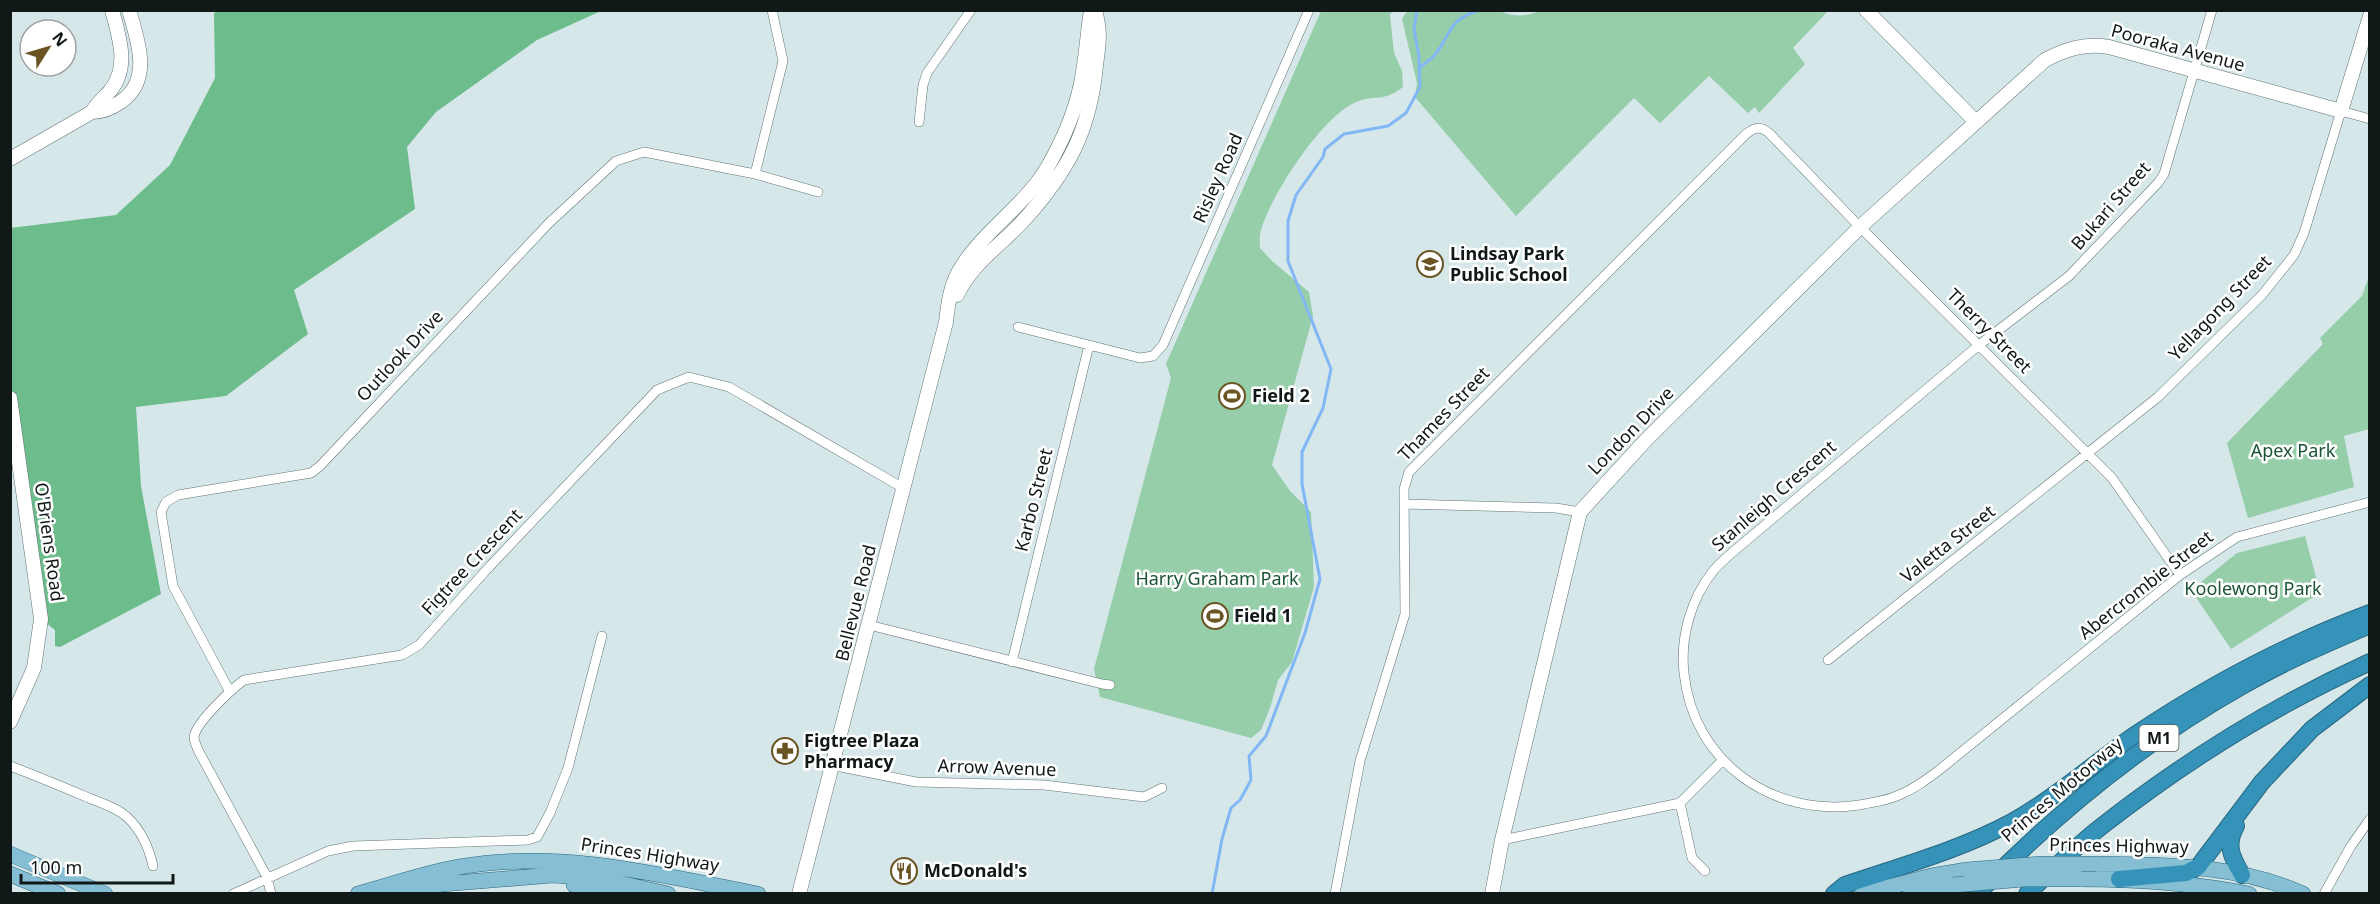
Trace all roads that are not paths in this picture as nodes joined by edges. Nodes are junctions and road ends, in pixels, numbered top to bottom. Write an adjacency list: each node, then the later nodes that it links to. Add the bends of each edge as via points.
1 (112, 10): 13 (street, via 122,61 116,82)
2 (129, 10): 13 (street, via 141,63 137,83 120,102 103,112)
3 (771, 10): 19 (street, via 783,61)
4 (971, 10): 15 (street, via 927,73)
5 (1093, 10): 27 (street, Bellevue Road, via 1100,28 1094,89 1081,138 1050,188 964,281 946,322)
6 (1309, 10): 23 (street, Risley Road, via 1163,345 1153,356 1140,358)
7 (1866, 10): 16 (street)
8 (2212, 10): 10 (street, Bukari Street)
9 (2370, 16): 12 (street, Yellagong Street)
10 (2195, 70): 11 (street, Pooraka Avenue, via 2109,47 2071,48 2045,60); 12 (street, Pooraka Avenue); 24 (street, Bukari Street, via 2158,183 2076,270)
11 (1993, 105): 16 (street, London Drive)
12 (2341, 111): 14 (street, Pooraka Avenue); 26 (street, Yellagong Street, via 2294,255 2262,296 2172,385)
13 (92, 112): 18 (street)
14 (2370, 119)
15 (919, 122)
16 (1976, 122): 21 (street, London Drive)
17 (1757, 128): 21 (street, Therry Street, via 1769,133); 29 (street, Thames Street, via 1745,135 1414,465 1406,479)
18 (10, 159)
19 (755, 174): 20 (street, Outlook Drive); 41 (street, Outlook Drive, via 644,152 616,160 549,223 311,473 178,495 166,502 161,512 173,586)
20 (818, 192)
21 (1860, 227): 24 (street, Therry Street); 30 (street, London Drive, via 1645,441)
22 (1018, 327): 23 (street)
23 (1089, 345): 37 (street, Karbo Street)
24 (1979, 345): 26 (street, Therry Street); 45 (street, Stanleigh Crescent, via 1713,571 1687,623 1683,664 1692,708 1704,736)
25 (10, 398): 42 (street, O'Briens Road, via 41,619 33,668)
26 (2088, 453): 31 (street, Therry Street, via 2112,478); 36 (street, Valetta Street)
27 (903, 488): 33 (street, Bellevue Road); 41 (street, Figtree Crescent, via 729,387 689,377 657,390 419,645 402,655 244,680)
28 (2370, 502): 31 (street, Abercrombie Street, via 2237,537)
29 (1404, 504): 30 (street); 74 (street, Thames Street, via 1405,614 1360,761)
30 (1580, 512): 51 (street, London Drive)
31 (2180, 575): 43 (street, Abercrombie Street)
32 (2370, 613): 76 (highway, via 2215,686 2159,719 2013,821 1963,844 1845,885)
33 (869, 625): 37 (street); 46 (street, Bellevue Road)
34 (2370, 625): 79 (highway, Princes Motorway / M1, via 2297,656 2241,686 2139,750 2051,822)
35 (603, 636): 59 (street, via 568,768 539,834 528,840 353,846 328,851)
36 (1828, 660)
37 (1012, 662): 39 (street)
38 (2370, 662): 80 (highway, M1, via 2267,714 2184,767 2095,832)
39 (1110, 685)
40 (2370, 685): 44 (highway, via 2312,729)
41 (229, 690): 59 (street, Figtree Crescent, via 194,738)
42 (10, 722)
43 (1970, 746): 45 (street, Stanleigh Crescent, via 1900,795 1847,806 1816,807 1787,801 1742,777)
44 (2287, 755): 54 (highway); 57 (highway, via 2233,830 2229,851)
45 (1722, 760): 49 (street)
46 (831, 765): 48 (street, Arrow Avenue, via 916,782 1044,785 1144,797); 73 (street, Bellevue Road)
47 (10, 766): 53 (street, via 125,814 143,838)
48 (1162, 788)
49 (1680, 803): 51 (street); 55 (street, via 1692,858)
50 (2370, 819): 82 (street)
51 (1502, 840): 75 (street, London Drive)
52 (10, 854): 66 (main road)
53 (153, 866)
54 (2198, 867): 57 (main road, Princes Highway); 61 (highway, via 2186,873); 77 (main road, Princes Highway, bridge, via 2096,864 1967,870)
55 (1705, 872)
56 (10, 874): 65 (main road)
57 (2242, 875): 62 (main road, Princes Highway)
58 (667, 876): 63 (main road); 69 (main road, Princes Highway, via 592,863 522,861 461,866); 72 (main road, Princes Highway)
59 (267, 877): 67 (street); 68 (street, Figtree Crescent)
60 (507, 878): 63 (main road, Princes Highway, via 577,875); 70 (main road, Princes Highway, via 442,884); 71 (main road)
61 (2119, 879): 64 (main road, Princes Highway); 78 (main road, Princes Highway, bridge, via 2024,879 1953,885)
62 (2271, 882): 64 (street, via 2252,882 2245,885); 81 (main road, Princes Highway)
63 (663, 893)
64 (2242, 893)
65 (58, 894)
66 (105, 894)
67 (233, 894)
68 (271, 894)
69 (358, 894)
70 (398, 894)
71 (615, 894)
72 (758, 894)
73 (799, 894)
74 (1335, 894)
75 (1492, 894)
76 (1834, 894)
77 (1862, 894)
78 (1910, 894)
79 (1977, 894)
80 (2027, 894)
81 (2303, 894)
82 (2324, 894)

